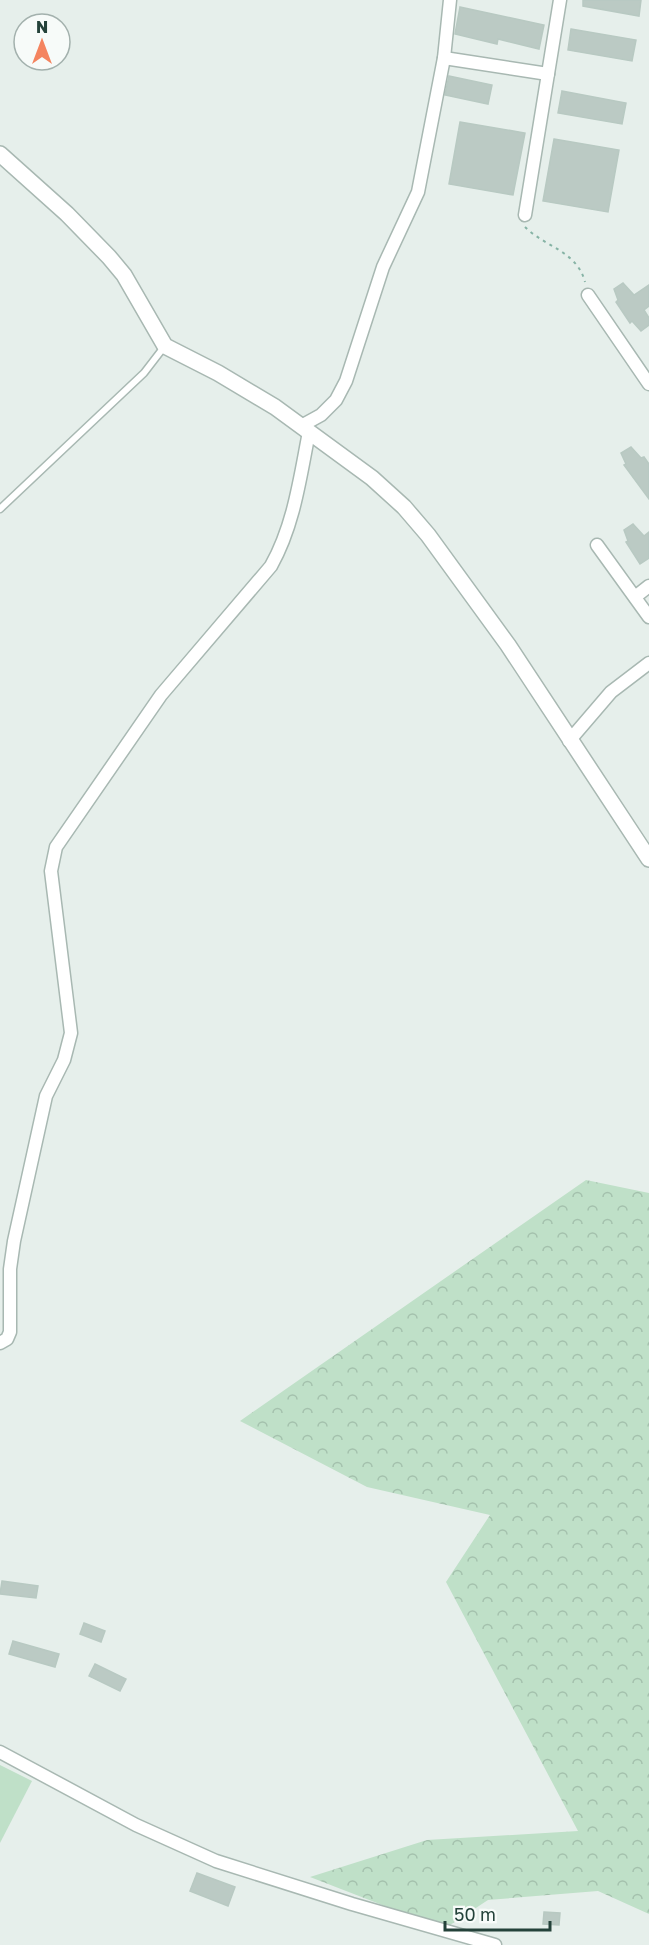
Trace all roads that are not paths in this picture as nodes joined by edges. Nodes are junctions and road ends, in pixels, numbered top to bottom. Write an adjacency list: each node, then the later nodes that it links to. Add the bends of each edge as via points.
1 (450, 0): 3 (street)
2 (560, 0): 4 (street)
3 (444, 58): 4 (street); 10 (street, via 418,192 383,267 346,381 336,400)
4 (548, 74): 6 (street)
5 (0, 154): 8 (street, via 110,258)
6 (525, 215)
7 (588, 295): 9 (street)
8 (165, 346): 10 (street, via 218,373); 11 (lane, via 144,373)
9 (649, 384)
10 (305, 429): 17 (street, via 391,492 414,518 508,645); 19 (street, via 294,504 271,566 161,695 56,847 51,871 71,1033 39,1123 10,1269 10,1332 8,1339)
11 (0, 509)
12 (597, 545): 14 (street)
13 (649, 586): 14 (street)
14 (634, 597): 15 (street)
15 (649, 617)
16 (649, 663): 17 (street, via 611,692)
17 (569, 741): 18 (street)
18 (649, 859)
19 (0, 1343)
20 (0, 1752): 21 (street, via 136,1825 216,1861)
21 (495, 1945)

